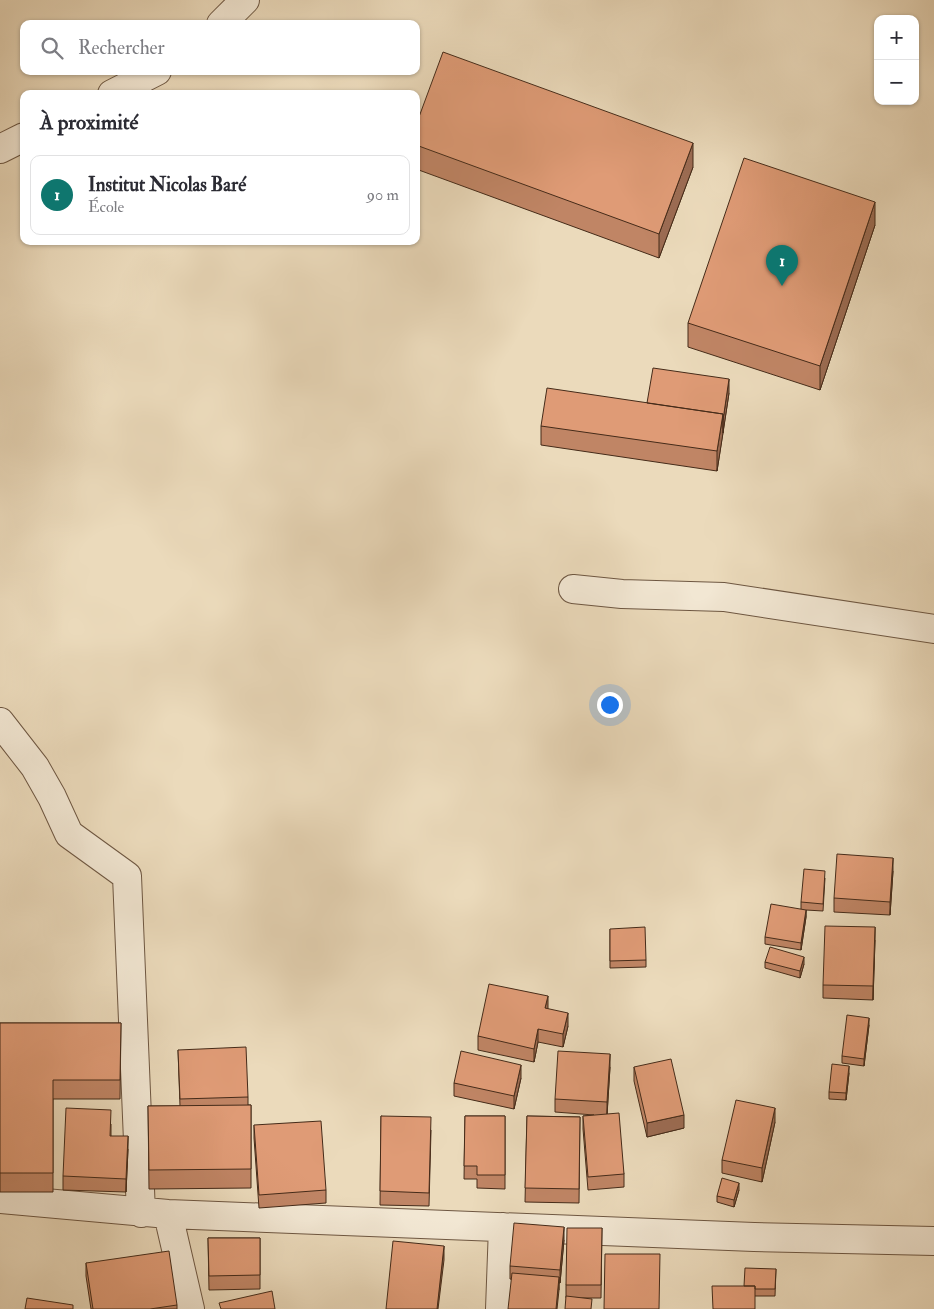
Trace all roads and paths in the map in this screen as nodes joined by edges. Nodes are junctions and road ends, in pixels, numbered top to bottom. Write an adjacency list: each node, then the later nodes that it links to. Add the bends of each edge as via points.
1 (245, 0): 2 (street)
2 (225, 20)
3 (149, 75): 4 (street)
4 (120, 90)
5 (20, 140): 6 (street)
6 (0, 149)
7 (573, 589): 8 (street, via 724,597)
8 (934, 629)
9 (0, 722): 11 (street, via 35,767 69,834 127,876)
10 (0, 1199): 11 (street)
11 (142, 1212): 12 (street)
12 (168, 1214): 13 (street); 15 (street)
13 (503, 1227): 14 (street); 16 (street)
14 (934, 1241)
15 (190, 1309)
16 (500, 1309)

